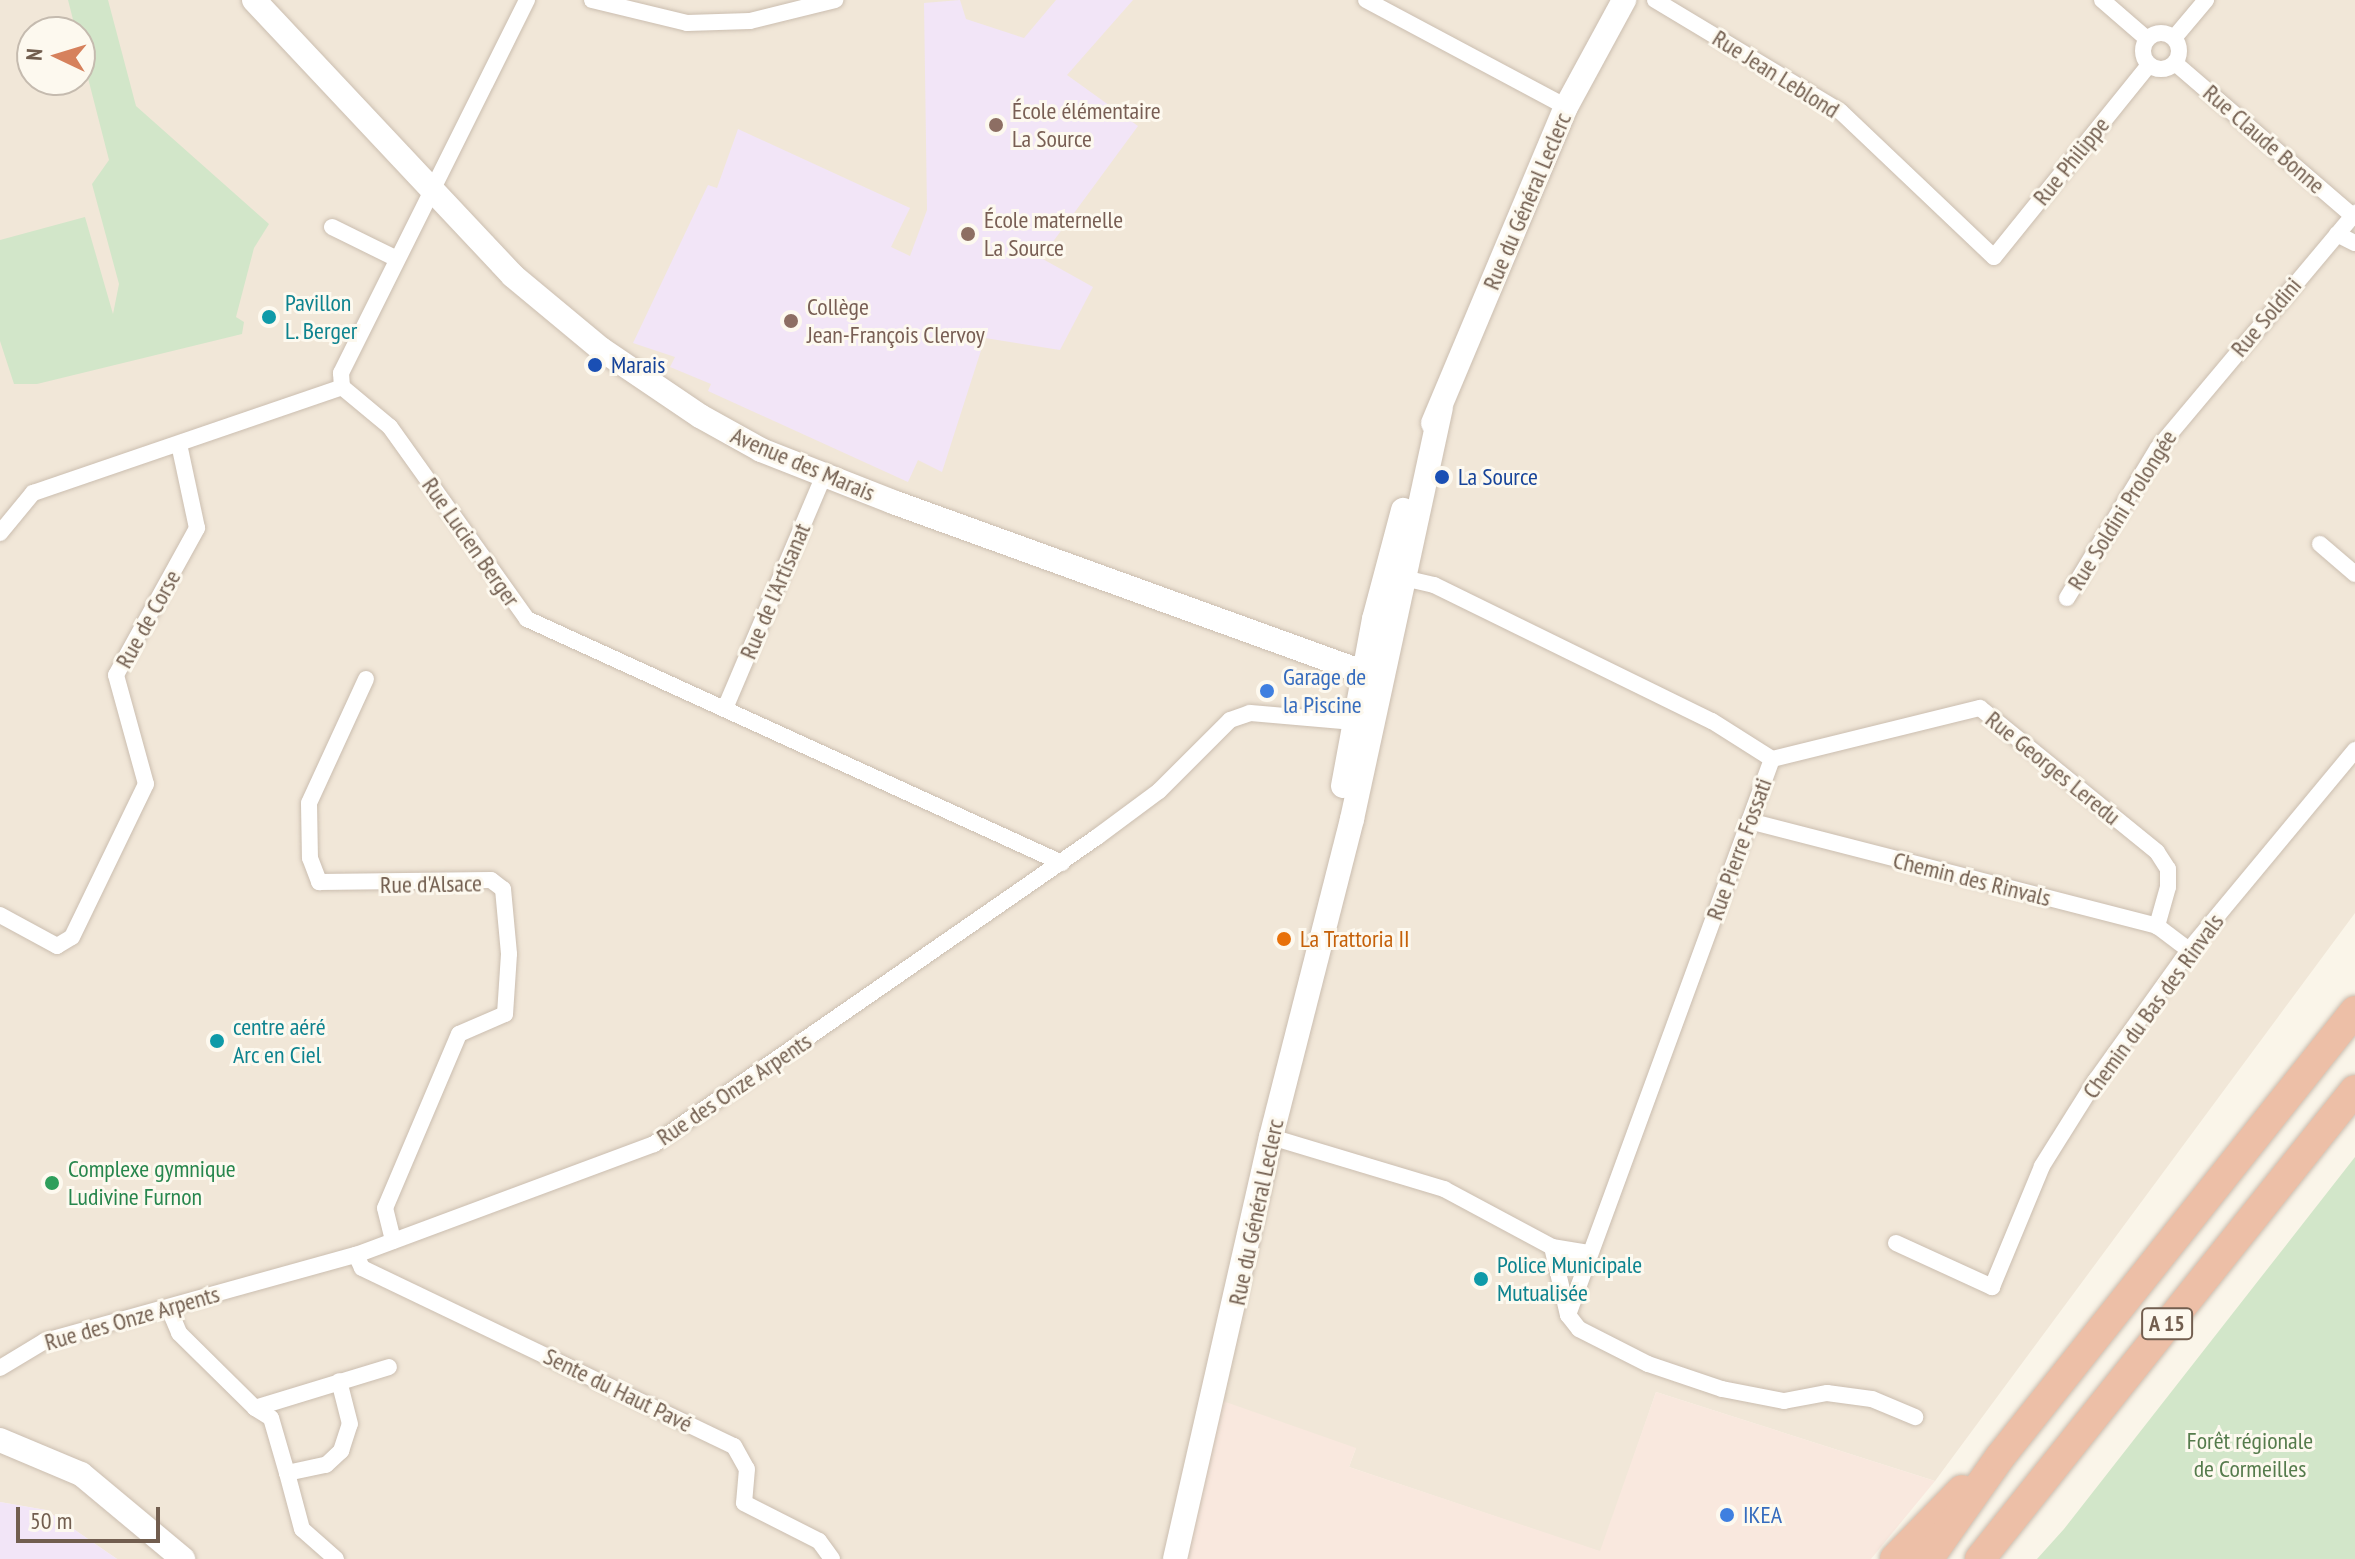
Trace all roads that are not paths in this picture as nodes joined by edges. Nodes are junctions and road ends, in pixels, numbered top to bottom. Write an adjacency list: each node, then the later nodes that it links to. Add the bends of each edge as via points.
1 (254, 0): 15 (main road, Avenue des Marais)
2 (527, 0): 15 (street)
3 (592, 0): 4 (street, via 687,23 750,21)
4 (835, 0)
5 (1366, 0): 14 (street)
6 (1624, 0): 14 (main road, Rue du Général Leclerc)
7 (1655, 0): 20 (street, Rue Jean Leblond, via 1840,111)
8 (2102, 0): 11 (street)
9 (2206, 0): 10 (street)
10 (2174, 38): 11 (street, via 2157,33); 12 (street)
11 (2147, 39): 13 (street, via 2142,52)
12 (2175, 63): 13 (street, via 2162,70); 16 (street, Rue Claude Bonne)
13 (2149, 65): 20 (street, Rue Philippe)
14 (1566, 107): 29 (main road, Rue du Général Leclerc, via 1441,409)
15 (431, 195): 21 (street); 25 (main road, Avenue des Marais, via 513,276 601,349 743,441)
16 (2354, 214): 18 (street, Rue Soldini)
17 (332, 227): 21 (street)
18 (2337, 234): 19 (street); 23 (street, Rue Soldini)
19 (2355, 243)
20 (1994, 257)
21 (397, 259): 22 (street, via 341,373)
22 (342, 387): 24 (street); 34 (street, Rue Lucien Berger, via 390,427 527,619)
23 (2177, 422): 30 (street, Rue Soldini Prolongée)
24 (179, 444): 26 (street, via 33,493); 42 (street, Rue de Corse, via 197,528 116,675 146,784 72,937 57,946)
25 (824, 475): 32 (main road, Avenue des Marais); 34 (street, Rue de l'Artisanat)
26 (0, 533)
27 (2320, 544): 28 (street)
28 (2355, 574)
29 (1395, 576): 31 (main road, Rue du Général Leclerc); 32 (main road, Rue du Général Leclerc); 37 (street, Rue Pierre Fossati, via 1434,585 1712,721)
30 (2067, 598)
31 (1389, 651): 32 (main road); 38 (main road, Rue du Général Leclerc)
32 (1363, 672): 35 (main road, Rue du Général Leclerc)
33 (366, 679): 48 (street, Rue d'Alsace, via 309,803 310,858 319,882 491,880 503,889 509,954 505,1014 459,1034 385,1208)
34 (726, 706): 40 (street, Rue Lucien Berger)
35 (1356, 723): 38 (main road, Rue du Général Leclerc); 40 (street, Rue des Onze Arpents, via 1250,713 1230,720 1159,791); 41 (main road, Rue du Général Leclerc)
36 (2355, 750): 44 (street, Chemin du Bas des Rinvals)
37 (1772, 759): 39 (street, Rue Pierre Fossati); 43 (street, Rue Georges Leredu, via 1980,708 2157,852 2168,869 2168,887)
38 (1358, 774): 41 (main road, Rue du Général Leclerc)
39 (1749, 821): 43 (street, Chemin des Rinvals); 51 (street, Rue Pierre Fossati)
40 (1062, 863): 48 (street, Rue des Onze Arpents, via 681,1130)
41 (1336, 864): 47 (main road, Rue du Général Leclerc)
42 (0, 915)
43 (2157, 926): 44 (street, Chemin des Rinvals)
44 (2189, 950): 49 (street, Chemin du Bas des Rinvals, via 2042,1166 1992,1287)
45 (2355, 1011): 61 (highway, A 15)
46 (2355, 1090): 69 (highway, A 15)
47 (1271, 1137): 50 (street, via 1444,1189); 66 (main road, Rue du Général Leclerc)
48 (393, 1241): 52 (street, Rue des Onze Arpents)
49 (1896, 1243)
50 (1552, 1247): 51 (street); 54 (street)
51 (1589, 1253): 54 (street, Rue Pierre Fossati)
52 (356, 1255): 53 (street, Rue des Onze Arpents); 65 (street, Sente du Haut Pavé, via 362,1268 734,1446 747,1469 744,1503 819,1541)
53 (169, 1309): 56 (street, Rue des Onze Arpents, via 45,1341); 58 (street, via 179,1333)
54 (1568, 1315): 59 (street, via 1579,1329 1648,1364 1722,1389 1784,1401 1827,1393 1872,1399)
55 (389, 1367): 57 (street)
56 (0, 1368)
57 (339, 1381): 58 (street); 62 (street, via 350,1424 341,1451 326,1465)
58 (255, 1408): 62 (street, via 271,1418)
59 (1915, 1417)
60 (0, 1440): 63 (main road, via 81,1474)
61 (2000, 1457): 67 (highway, via 1926,1522); 68 (highway, A 15)
62 (287, 1473): 64 (street, via 302,1529)
63 (183, 1559)
64 (336, 1559)
65 (832, 1559)
66 (1175, 1559)
67 (1895, 1559)
68 (1928, 1559)
69 (1980, 1559)

